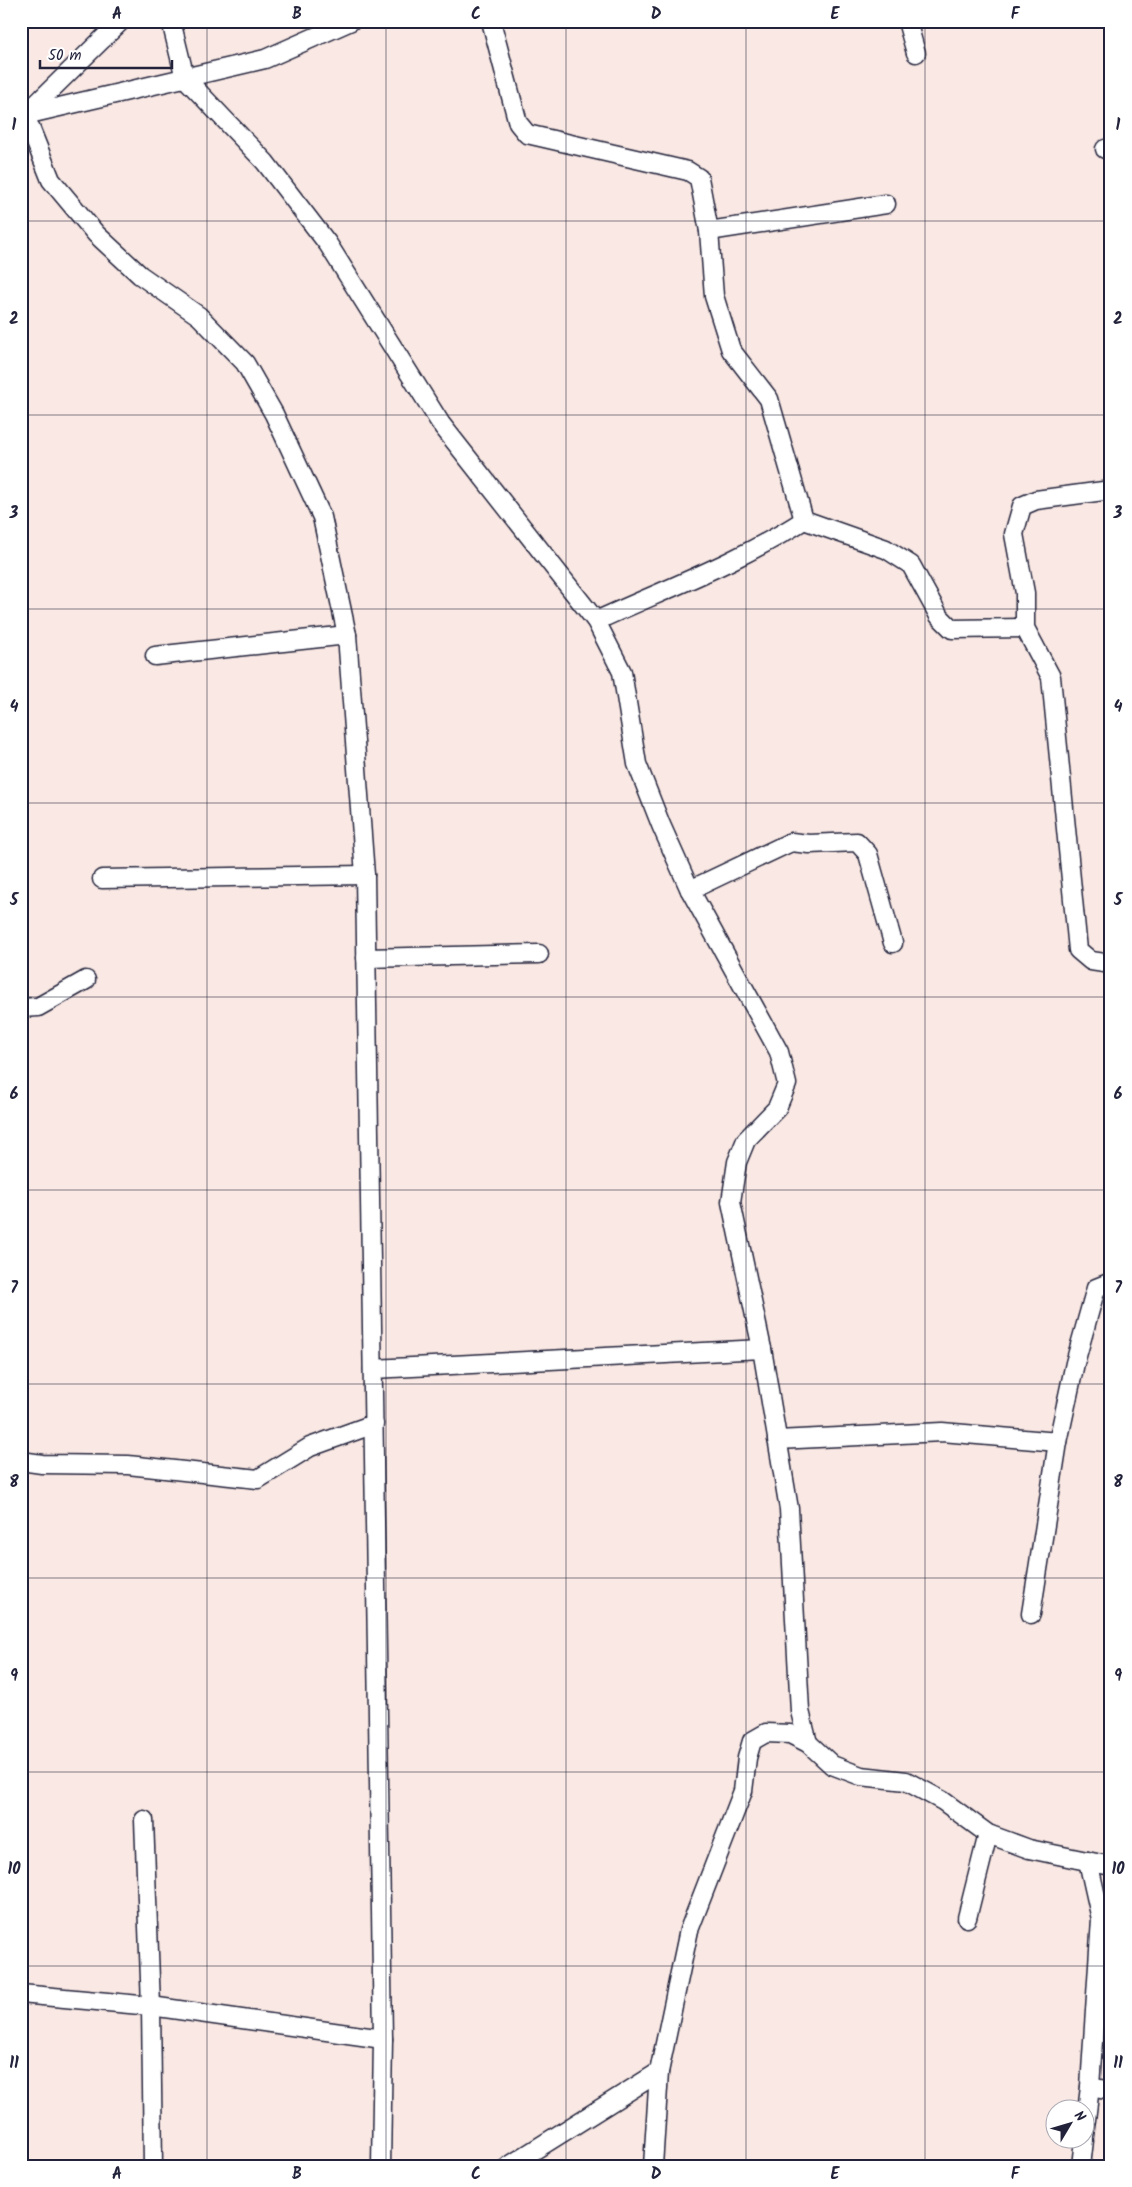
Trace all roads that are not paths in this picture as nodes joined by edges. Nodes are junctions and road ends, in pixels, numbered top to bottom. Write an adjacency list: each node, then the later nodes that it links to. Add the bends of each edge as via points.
1 (120, 21): 8 (street)
2 (171, 21): 7 (street)
3 (352, 21): 7 (street, via 265,59)
4 (492, 21): 10 (street, via 518,123 527,134 688,171 699,178)
5 (907, 21): 6 (street)
6 (916, 53)
7 (185, 78): 8 (street); 13 (street, via 265,162 328,244 441,424)
8 (22, 111): 15 (street, via 51,180 96,234 140,275 199,316 245,363 274,414 322,517)
9 (886, 204): 10 (street)
10 (709, 231): 12 (street, via 714,296 730,350 769,400)
11 (1111, 490): 14 (street, via 1036,500 1022,506 1014,534 1025,593)
12 (804, 520): 13 (street, via 732,560); 14 (street, via 886,549 911,565 939,616 952,629)
13 (596, 621): 19 (street, via 622,672 637,764)
14 (1025, 628): 23 (street, via 1051,677 1078,950 1091,961)
15 (347, 635): 16 (street); 17 (street)
16 (155, 656)
17 (365, 875): 18 (street); 22 (street)
18 (102, 879)
19 (690, 890): 20 (street, via 791,842 857,842 868,854); 27 (street, via 779,1052 787,1084 777,1108 746,1140 737,1162 731,1202)
20 (892, 943)
21 (539, 954): 22 (street)
22 (366, 958): 28 (street)
23 (1111, 964)
24 (86, 980): 25 (street, via 38,1007)
25 (21, 1008)
26 (1111, 1282): 31 (street, via 1096,1288)
27 (762, 1349): 28 (street); 30 (street)
28 (373, 1369): 29 (street)
29 (374, 1424): 32 (street, via 310,1447 258,1479 128,1465); 42 (street)
30 (777, 1440): 31 (street, via 942,1432); 34 (street, via 789,1509 800,1711)
31 (1058, 1442): 33 (street)
32 (21, 1461)
33 (1031, 1614)
34 (808, 1743): 36 (street, via 832,1764 861,1776 906,1781 943,1801); 43 (street, via 790,1734 766,1733 752,1741 743,1791 689,1930)
35 (144, 1820): 41 (street)
36 (988, 1834): 37 (street, via 1029,1849); 39 (street)
37 (1088, 1861): 38 (street); 44 (street, via 1101,1919)
38 (1111, 1866)
39 (967, 1918)
40 (21, 1994): 41 (street)
41 (151, 2006): 42 (street); 48 (street)
42 (383, 2039): 49 (street)
43 (659, 2072): 50 (street); 51 (street)
44 (1090, 2087): 45 (street); 46 (street)
45 (1111, 2091)
46 (1088, 2100)
47 (1083, 2150): 52 (street)
48 (153, 2166)
49 (381, 2166)
50 (509, 2166)
51 (653, 2166)
52 (1081, 2166)

